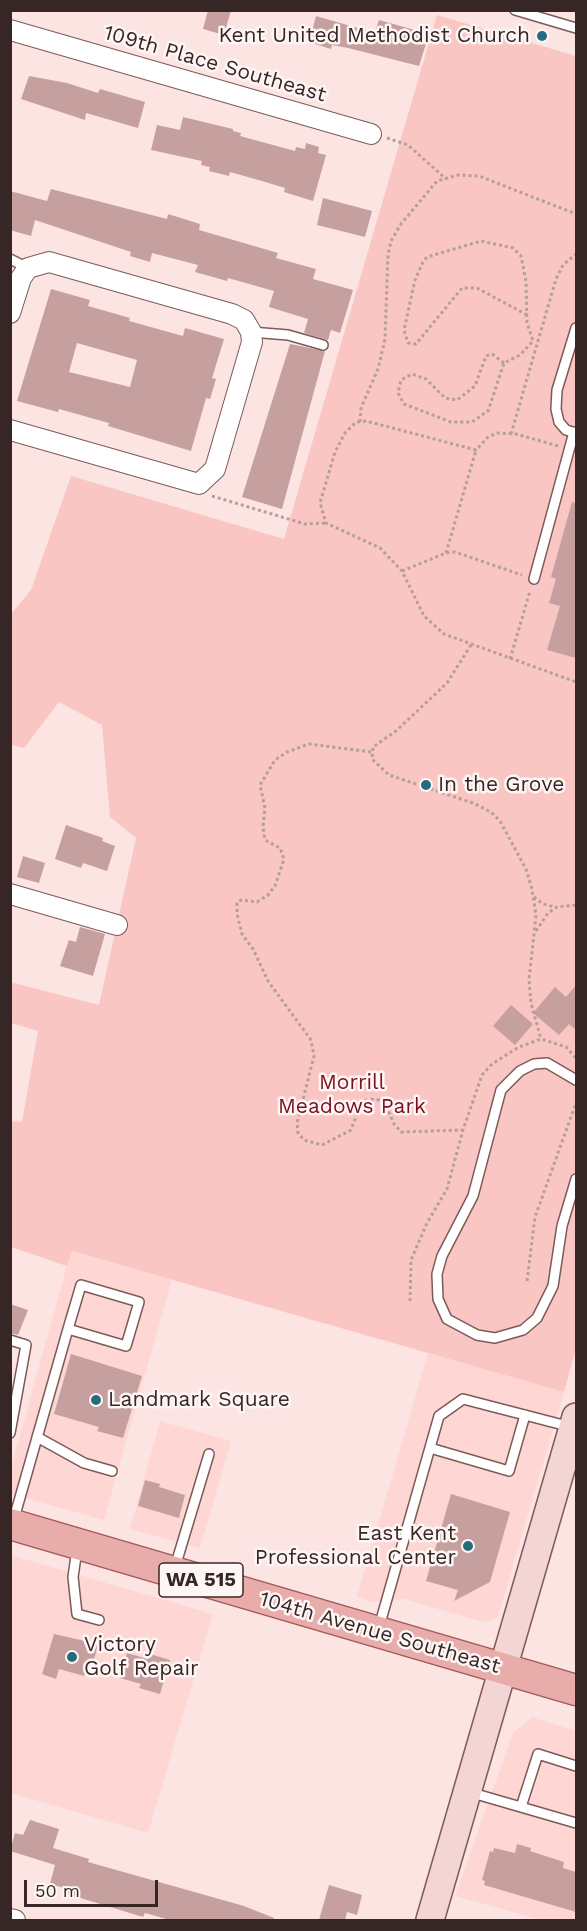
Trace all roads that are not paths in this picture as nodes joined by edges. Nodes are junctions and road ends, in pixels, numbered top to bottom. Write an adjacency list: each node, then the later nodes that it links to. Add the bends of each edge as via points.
1 (515, 10): 2 (lane)
2 (576, 28)
3 (10, 30): 4 (street, 109th Place Southeast)
4 (371, 134)
5 (10, 259): 6 (lane)
6 (28, 268): 7 (street); 9 (street, via 49,262 232,314 244,321)
7 (10, 313)
8 (576, 328): 12 (lane, via 557,390 556,409 559,422)
9 (251, 332): 10 (lane, via 288,335); 11 (street, via 252,342 215,469 199,484)
10 (323, 345)
11 (10, 430)
12 (575, 433): 13 (lane)
13 (534, 579)
14 (10, 894): 15 (street)
15 (117, 925)
16 (576, 1080): 17 (lane, via 547,1063 534,1064 520,1071 501,1090 473,1196 436,1274 438,1299 447,1319 477,1335 495,1338 524,1330 537,1318 553,1286 562,1226)
17 (576, 1179)
18 (68, 1329): 18 (lane, via 81,1285 139,1302 126,1346); 23 (lane)
19 (10, 1340): 22 (lane, via 26,1345)
20 (525, 1415): 21 (lane); 24 (lane, via 463,1399 439,1416); 24 (lane, via 509,1471)
21 (575, 1424): 32 (street)
22 (11, 1429)
23 (37, 1437): 26 (lane, via 84,1463); 27 (lane)
24 (430, 1448): 31 (lane)
25 (209, 1454): 29 (lane)
26 (112, 1471)
27 (11, 1524): 28 (main road, 104th Avenue Southeast / WA 515)
28 (78, 1544): 29 (main road, 104th Avenue Southeast / WA 515); 30 (lane, via 73,1577 77,1614)
29 (174, 1572): 31 (main road, 104th Avenue Southeast / WA 515)
30 (99, 1620)
31 (377, 1632): 32 (main road, 104th Avenue Southeast / WA 515)
32 (503, 1669): 33 (main road, 104th Avenue Southeast / WA 515); 35 (street)
33 (576, 1690)
34 (576, 1766): 36 (lane, via 538,1754)
35 (468, 1791): 36 (lane); 40 (street)
36 (522, 1807): 37 (lane)
37 (576, 1823)
38 (10, 1919): 39 (street)
39 (15, 1920)
40 (430, 1920)

